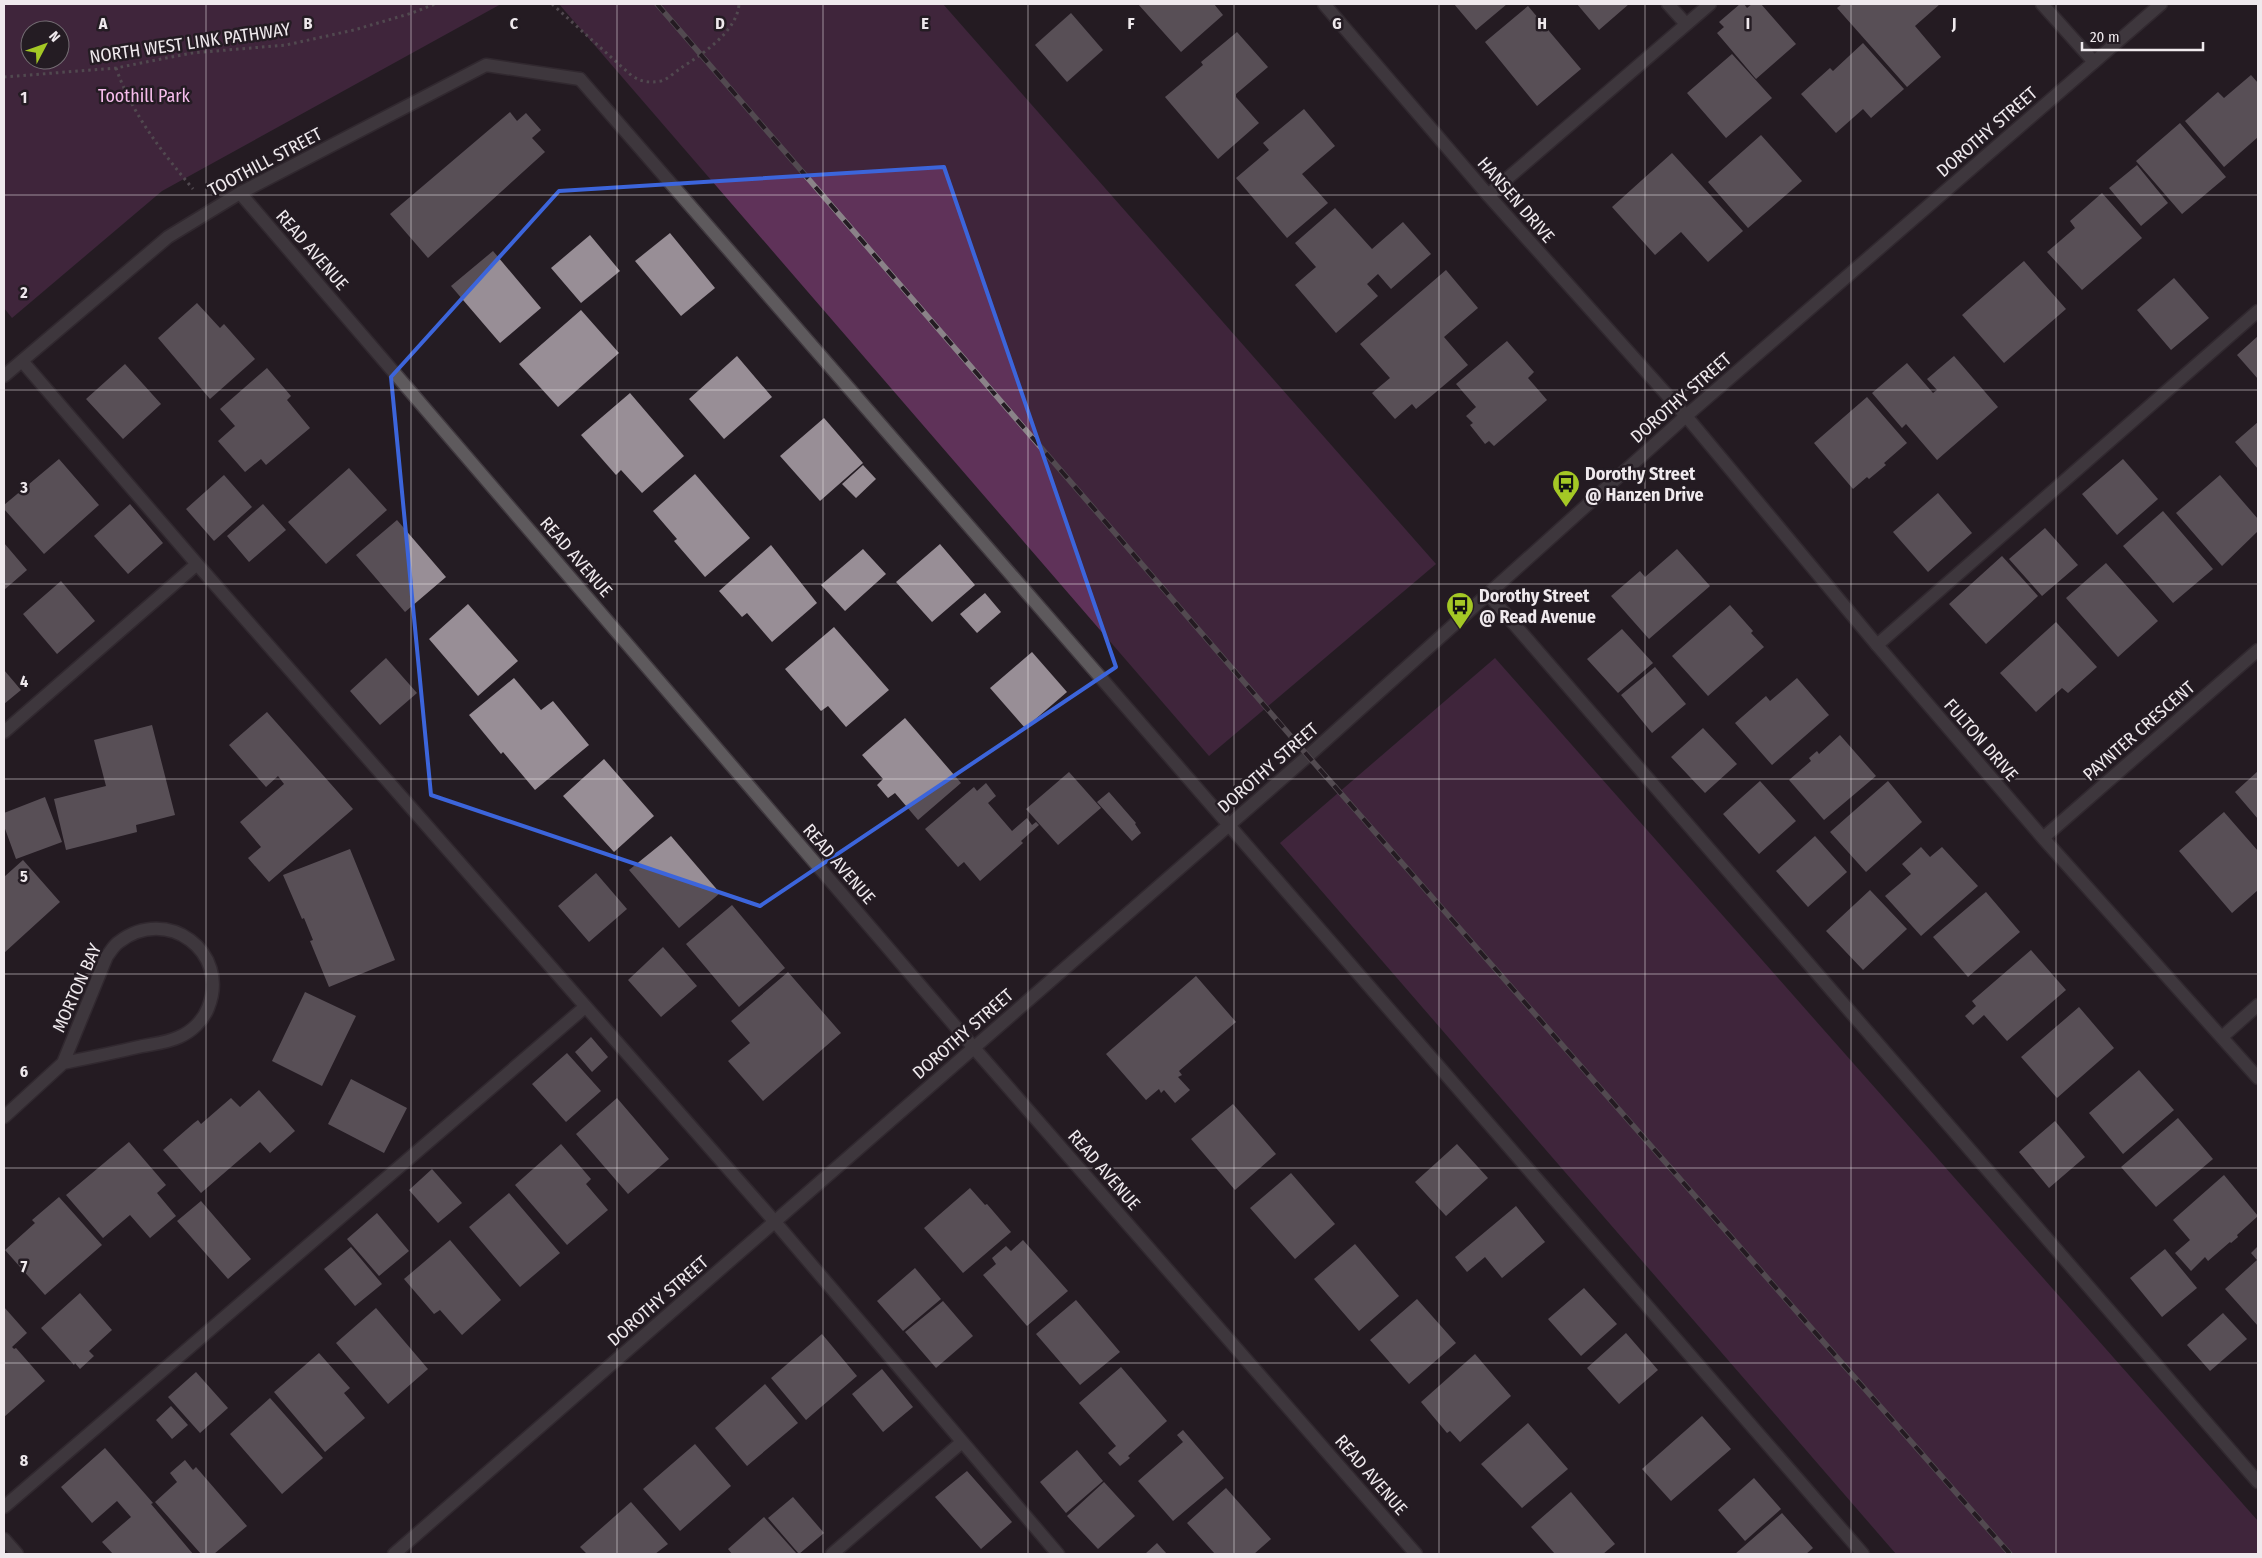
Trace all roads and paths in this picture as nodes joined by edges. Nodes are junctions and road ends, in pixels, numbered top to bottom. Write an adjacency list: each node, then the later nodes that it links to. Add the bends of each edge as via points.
1 (435, 4): 11 (path, NORTH WEST LINK PATHWAY, via 354,30 286,45 192,53)
2 (552, 4): 3 (path, via 632,76 644,83 664,80 701,54 726,31 739,12)
3 (739, 4)
4 (1324, 4): 14 (street, HANSEN DRIVE)
5 (1668, 4): 9 (street)
6 (1710, 4): 9 (street)
7 (2042, 4): 10 (street)
8 (2161, 4): 10 (street, DOROTHY STREET)
9 (1686, 24): 14 (street)
10 (2094, 62): 19 (street, DOROTHY STREET)
11 (116, 68): 12 (path, NORTH WEST LINK PATHWAY); 15 (path, via 124,91 157,145)
12 (4, 77)
13 (240, 193): 15 (street, TOOTHILL STREET); 25 (street, TOOTHILL STREET, via 486,65 580,79); 30 (street, READ AVENUE)
14 (1488, 195): 19 (street, HANSEN DRIVE)
15 (211, 210): 17 (street, TOOTHILL STREET, via 168,237)
16 (2258, 312): 22 (street)
17 (22, 360): 18 (street, TOOTHILL STREET); 20 (street)
18 (4, 376)
19 (1686, 416): 21 (street, DOROTHY STREET); 22 (street, FULTON DRIVE)
20 (197, 564): 24 (street); 28 (street)
21 (1488, 594): 25 (street, DOROTHY STREET); 36 (street)
22 (1877, 645): 26 (street, FULTON DRIVE)
23 (2258, 650): 26 (street, PAYNTER CRESCENT)
24 (4, 732)
25 (1230, 825): 30 (street, DOROTHY STREET); 44 (street)
26 (2043, 838): 29 (street, FULTON DRIVE)
27 (2258, 1005): 29 (street)
28 (585, 1007): 34 (street); 37 (street)
29 (2222, 1036): 32 (street, FULTON DRIVE)
30 (974, 1048): 34 (street, DOROTHY STREET); 43 (street, READ AVENUE)
31 (63, 1063): 31 (street, MORTON BAY, via 162,1042 194,1028 212,997 209,962 199,947 168,929 150,928 118,942 107,956); 33 (street, MORTON BAY)
32 (2258, 1078)
33 (4, 1117)
34 (775, 1222): 35 (street); 40 (street, DOROTHY STREET)
35 (962, 1442): 41 (street); 42 (street)
36 (2258, 1482)
37 (4, 1507)
38 (4, 1539): 39 (street)
39 (16, 1554)
40 (394, 1554)
41 (832, 1554)
42 (1058, 1554)
43 (1416, 1554)
44 (1863, 1554)

